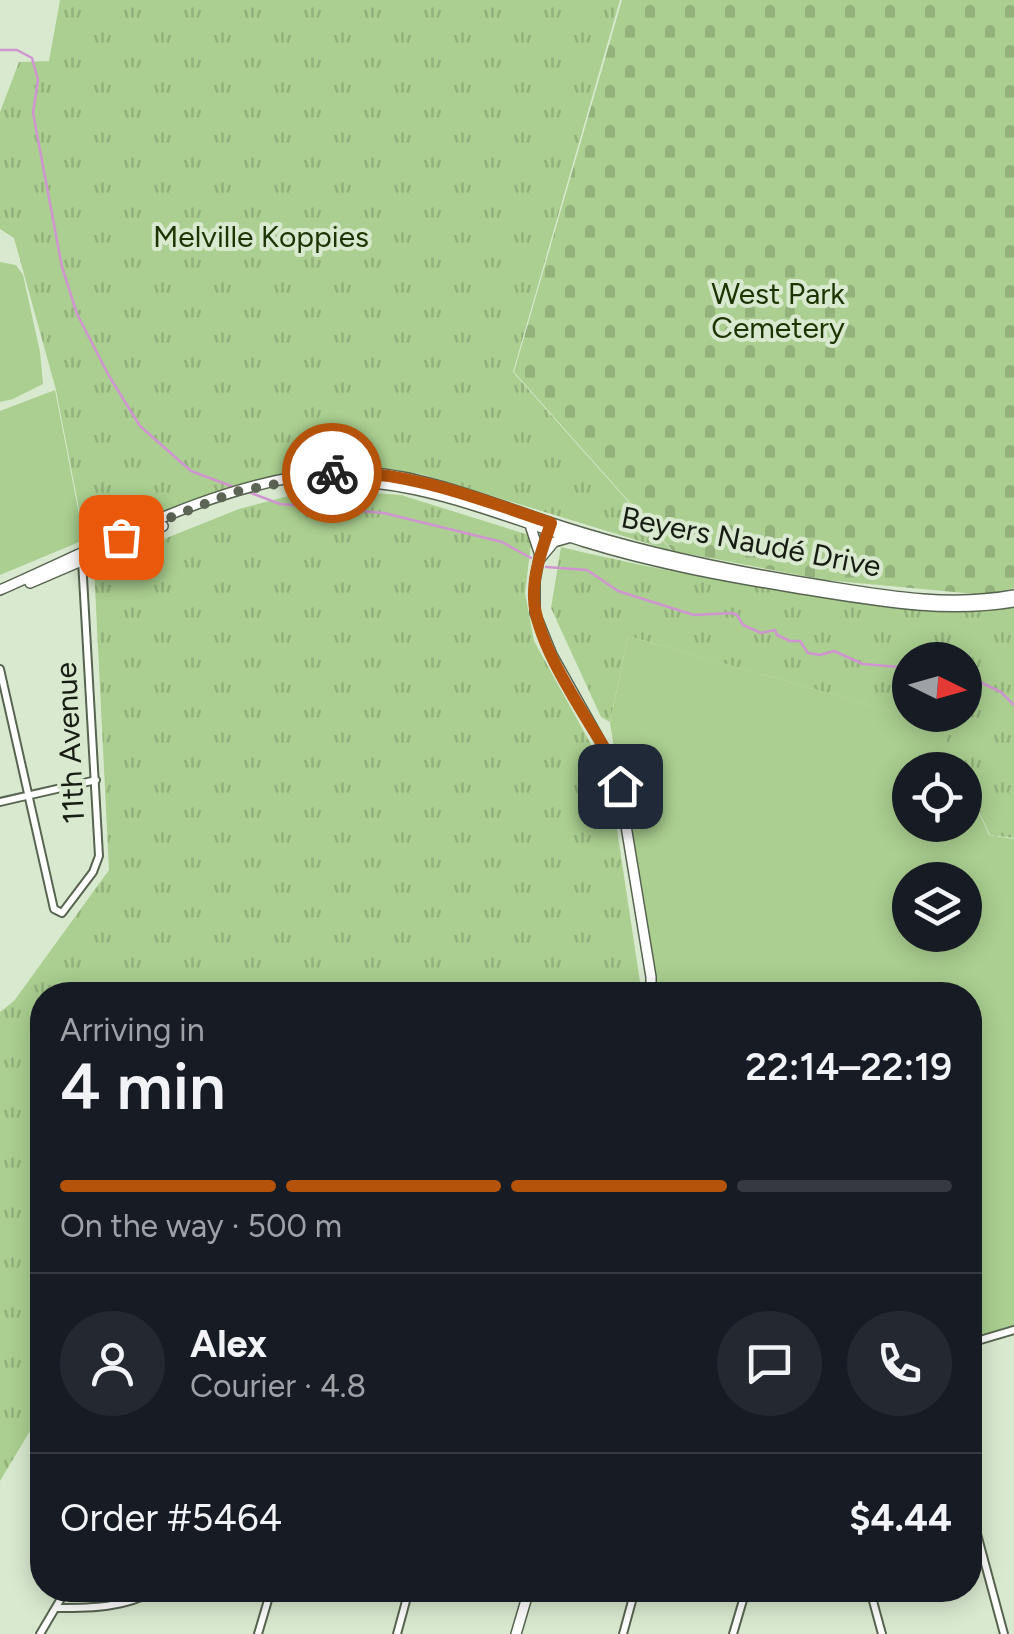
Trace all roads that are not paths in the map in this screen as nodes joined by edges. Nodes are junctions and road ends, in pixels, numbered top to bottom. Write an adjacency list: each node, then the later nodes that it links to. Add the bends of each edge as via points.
1 (529, 524): 2 (main road, Beyers Naudé Drive); 4 (main road, Beyers Naudé Drive, via 411,488 321,480 221,502); 5 (main road)
2 (550, 527): 3 (main road, Beyers Naudé Drive); 4 (main road, Beyers Naudé Drive, via 420,482 334,472 235,492); 5 (main road); 7 (main road, Beyers Naudé Drive, via 680,560 840,588 944,601)
3 (570, 537): 5 (main road, via 554,542); 7 (main road, Beyers Naudé Drive, via 679,566 890,602 962,608)
4 (81, 558): 6 (main road); 9 (street, 11th Avenue)
5 (540, 558): 12 (main road, via 534,594 541,632 617,771)
6 (0, 593)
7 (1014, 599)
8 (0, 669): 10 (street)
9 (96, 780): 10 (street); 10 (street, 11th Avenue, via 97,864 65,912 54,909)
10 (29, 796): 11 (street)
11 (0, 802)
12 (651, 982)
13 (1014, 1330): 14 (street)
14 (982, 1339)
15 (982, 1552): 32 (street)
16 (60, 1602): 24 (street)
17 (128, 1602): 24 (street)
18 (267, 1602): 26 (street)
19 (406, 1602): 27 (street)
20 (525, 1602): 28 (main road)
21 (632, 1602): 29 (street)
22 (743, 1602): 30 (street)
23 (873, 1602): 31 (street)
24 (57, 1608): 25 (street)
25 (40, 1634)
26 (258, 1634)
27 (397, 1634)
28 (516, 1634)
29 (624, 1634)
30 (734, 1634)
31 (882, 1634)
32 (1004, 1634)

